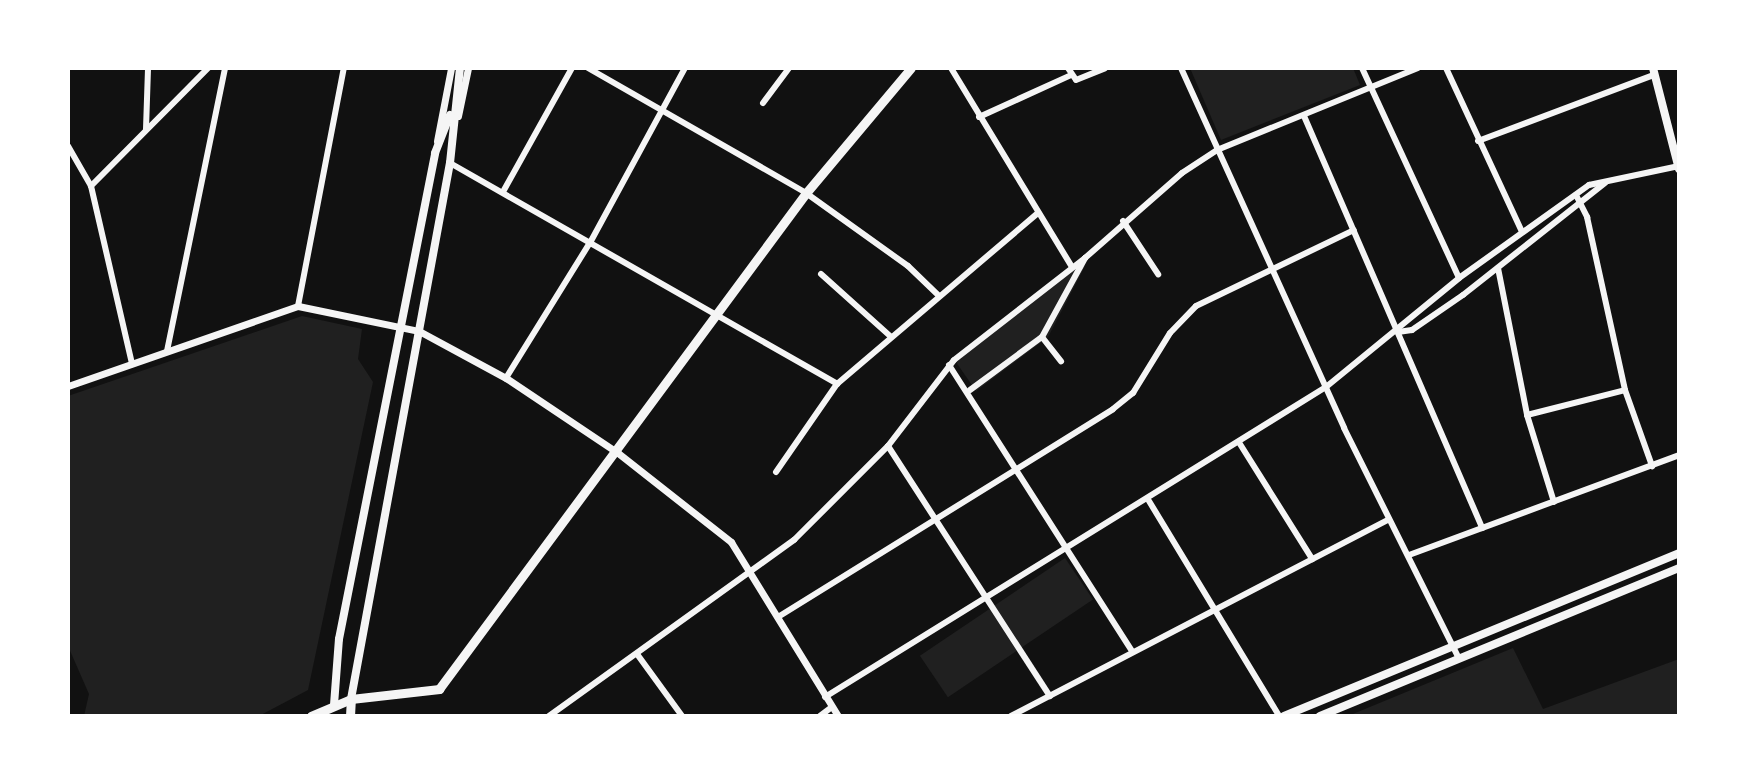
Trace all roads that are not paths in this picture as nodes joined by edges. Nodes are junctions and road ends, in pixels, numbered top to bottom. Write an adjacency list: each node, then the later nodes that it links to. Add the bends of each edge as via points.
1 (148, 68): 29 (street)
2 (208, 68): 29 (street)
3 (225, 68): 62 (street)
4 (344, 68): 55 (street)
5 (451, 68): 33 (street)
6 (460, 68): 25 (main road)
7 (468, 68): 34 (street)
8 (572, 68): 38 (street)
9 (588, 68): 26 (street)
10 (685, 68): 26 (street)
11 (789, 68): 24 (street)
12 (911, 68): 39 (main road)
13 (951, 68): 28 (street)
14 (1105, 68): 21 (street)
15 (1181, 68): 32 (street)
16 (1362, 68): 23 (street)
17 (1402, 68): 22 (street)
18 (1418, 68): 22 (street)
19 (1446, 68): 30 (street)
20 (1654, 71): 30 (street); 35 (main road)
21 (1071, 74): 28 (street)
22 (1399, 77): 23 (street)
23 (1371, 89): 27 (street); 53 (street)
24 (763, 103)
25 (453, 107): 33 (main road); 34 (main road)
26 (659, 112): 39 (street); 46 (street)
27 (1304, 116): 32 (street); 44 (street)
28 (979, 117): 42 (street)
29 (146, 129): 37 (street)
30 (1478, 141): 45 (street)
31 (68, 146): 37 (street)
32 (1217, 150): 43 (street); 49 (street)
33 (435, 153): 57 (main road)
34 (450, 158): 38 (street); 58 (main road)
35 (1679, 167): 36 (street)
36 (1608, 181): 40 (street); 41 (street)
37 (91, 186): 64 (street)
38 (504, 190): 46 (street)
39 (806, 193): 54 (street, via 908,266); 56 (main road)
40 (1576, 195): 41 (street); 45 (street)
41 (1582, 203): 50 (street); 71 (street)
42 (1038, 213): 48 (street); 54 (street)
43 (1123, 221): 47 (street); 52 (street)
44 (1354, 230): 49 (street); 59 (street)
45 (1522, 232): 53 (street)
46 (591, 241): 56 (street); 66 (street)
47 (1085, 258): 48 (street); 61 (street)
48 (1071, 265): 65 (street)
49 (1269, 267): 69 (street); 78 (street, via 1196,306 1170,333 1133,393)
50 (1498, 268): 59 (street, via 1412,330); 72 (street)
51 (821, 274): 60 (street)
52 (1158, 274)
53 (1459, 278): 59 (street)
54 (938, 295): 60 (street)
55 (298, 306): 57 (street); 62 (street)
56 (717, 316): 67 (street); 75 (main road)
57 (403, 324): 58 (street); 102 (main road, via 339,639)
58 (419, 331): 66 (street); 100 (main road)
59 (1396, 332): 69 (street); 84 (street)
60 (890, 336): 67 (street)
61 (1042, 337): 63 (street); 70 (street)
62 (167, 351): 64 (street)
63 (1061, 361)
64 (132, 364): 68 (street)
65 (949, 365): 70 (street); 74 (street)
66 (506, 378): 75 (street)
67 (837, 384): 79 (street)
68 (68, 386)
69 (1326, 387): 73 (street); 82 (street)
70 (970, 390): 78 (street)
71 (1625, 390): 72 (street); 77 (street)
72 (1527, 415): 81 (street)
73 (1240, 444): 80 (street); 88 (street)
74 (888, 446): 83 (street); 90 (street, via 805,530)
75 (618, 453): 90 (street, via 731,542); 100 (main road, via 439,689 423,695)
76 (1679, 455): 77 (street)
77 (1652, 466): 81 (street)
78 (1018, 471): 83 (street); 85 (street)
79 (776, 472)
80 (1149, 501): 85 (street); 92 (street)
81 (1554, 502): 84 (street)
82 (1389, 519): 87 (street); 88 (street)
83 (938, 521): 91 (street); 93 (street)
84 (1482, 528): 87 (street)
85 (1067, 549): 91 (street); 95 (street)
86 (1679, 553): 94 (main road)
87 (1409, 555): 94 (street)
88 (1312, 559): 92 (street)
89 (1679, 568): 97 (main road)
90 (750, 574): 93 (street); 96 (street)
91 (988, 597): 98 (street); 99 (street)
92 (1217, 610): 95 (street); 110 (street)
93 (778, 617): 99 (street)
94 (1452, 644): 97 (street); 110 (main road)
95 (1132, 651): 98 (street)
96 (637, 654): 103 (street); 106 (street)
97 (1459, 659): 111 (main road)
98 (1050, 696): 109 (street)
99 (825, 697): 101 (street)
100 (351, 699): 102 (main road); 105 (main road)
101 (832, 707): 107 (street); 108 (street)
102 (334, 711): 104 (main road)
103 (553, 715)
104 (311, 716)
105 (350, 716)
106 (682, 716)
107 (820, 716)
108 (838, 716)
109 (1011, 716)
110 (1281, 716)
111 (1320, 716)

